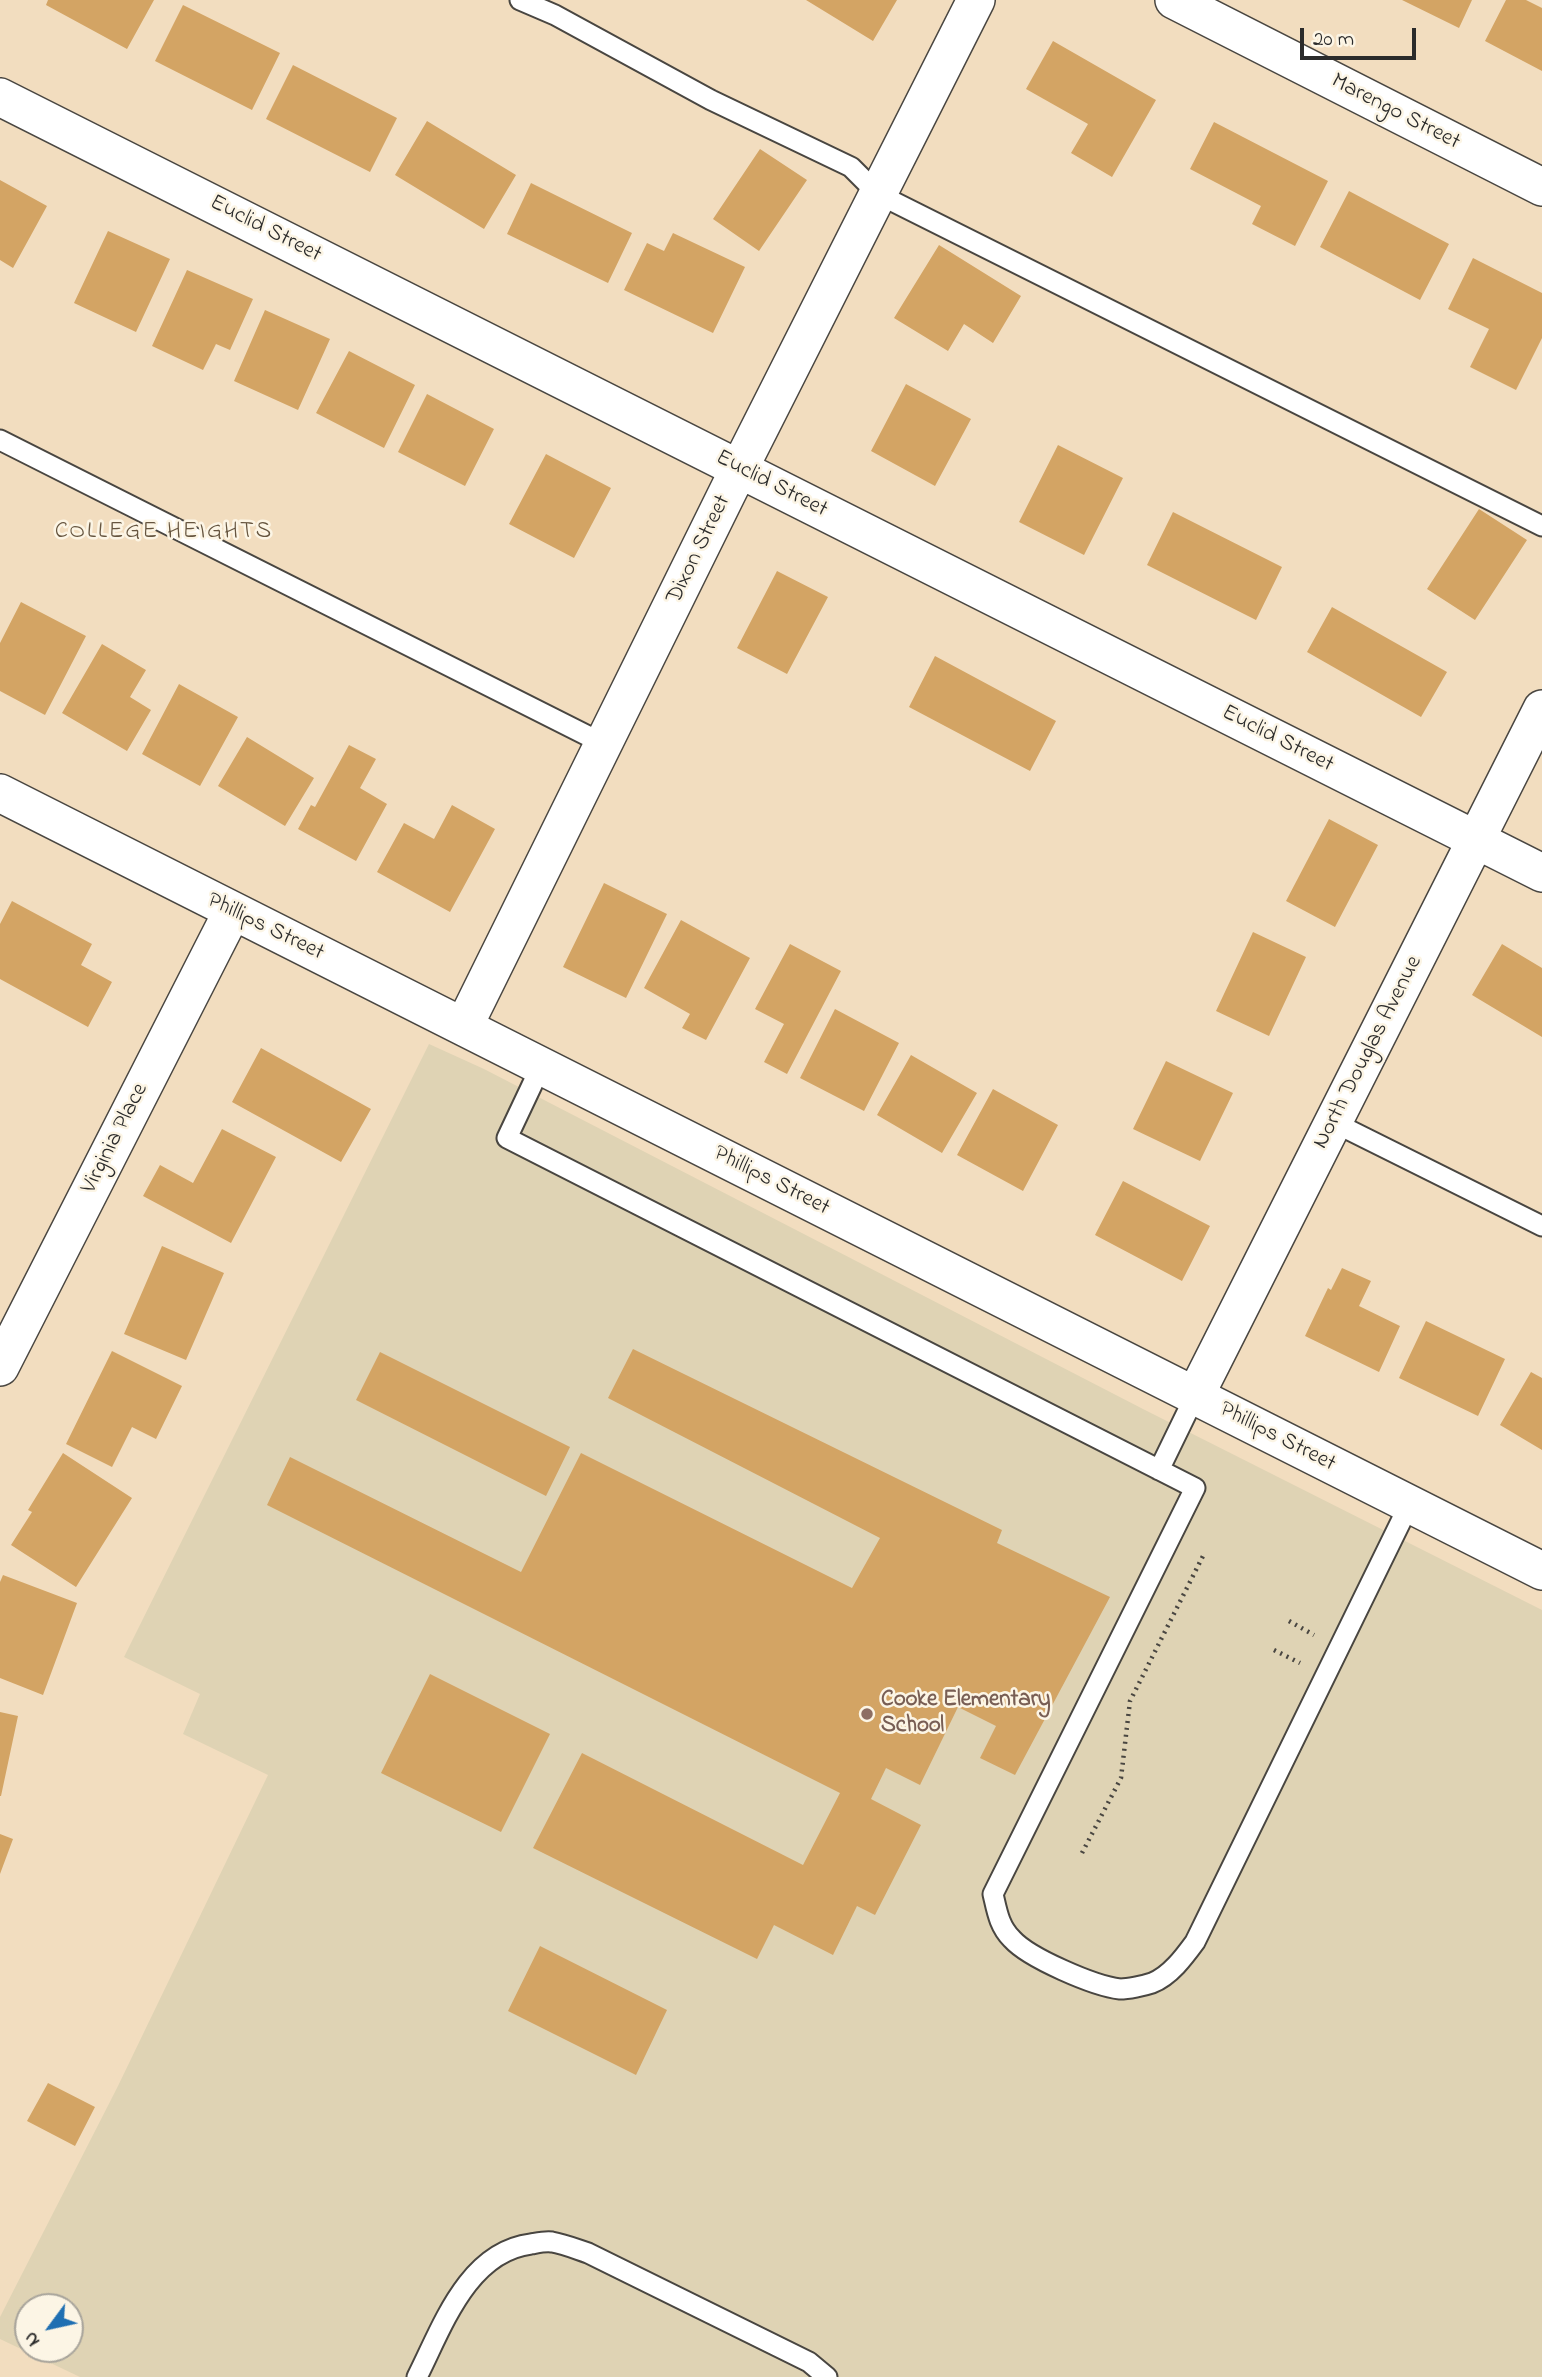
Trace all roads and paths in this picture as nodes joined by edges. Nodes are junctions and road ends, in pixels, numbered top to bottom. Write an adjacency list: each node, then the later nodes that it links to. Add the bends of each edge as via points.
1 (520, 0): 6 (lane, via 850,167)
2 (976, 0): 6 (street, Dixon Street)
3 (1174, 0): 5 (street, Marengo Street)
4 (0, 97): 8 (street, Euclid Street)
5 (1542, 187)
6 (878, 194): 8 (street, Dixon Street); 9 (lane)
7 (0, 440): 11 (lane)
8 (739, 469): 11 (street, Dixon Street); 13 (street, Euclid Street)
9 (1542, 526)
10 (1542, 709): 13 (street, North Douglas Avenue)
11 (604, 744): 16 (street, Dixon Street)
12 (0, 793): 15 (street, Phillips Street)
13 (1476, 840): 14 (street, Euclid Street); 18 (street, North Douglas Avenue)
14 (1542, 873)
15 (232, 912): 16 (street, Phillips Street); 20 (street, Virginia Place)
16 (464, 1026): 17 (street, Phillips Street)
17 (541, 1066): 21 (street, Phillips Street); 22 (lane, via 507,1138)
18 (1334, 1122): 19 (lane); 21 (street, North Douglas Avenue)
19 (1542, 1226)
20 (0, 1367)
21 (1195, 1396): 22 (lane); 23 (street, Phillips Street)
22 (1159, 1470): 23 (lane, via 1195,1488 993,1894 998,1920 1029,1952 1086,1981 1121,1989 1154,1982 1180,1962 1195,1942)
23 (1409, 1505): 25 (street, Phillips Street)
24 (1203, 1556): 26 (path, via 1130,1701 1121,1778)
25 (1542, 1572)
26 (1082, 1853)
27 (417, 2377): 28 (lane, via 468,2282 489,2262 519,2245 550,2241 588,2253 808,2362)
28 (827, 2377)

